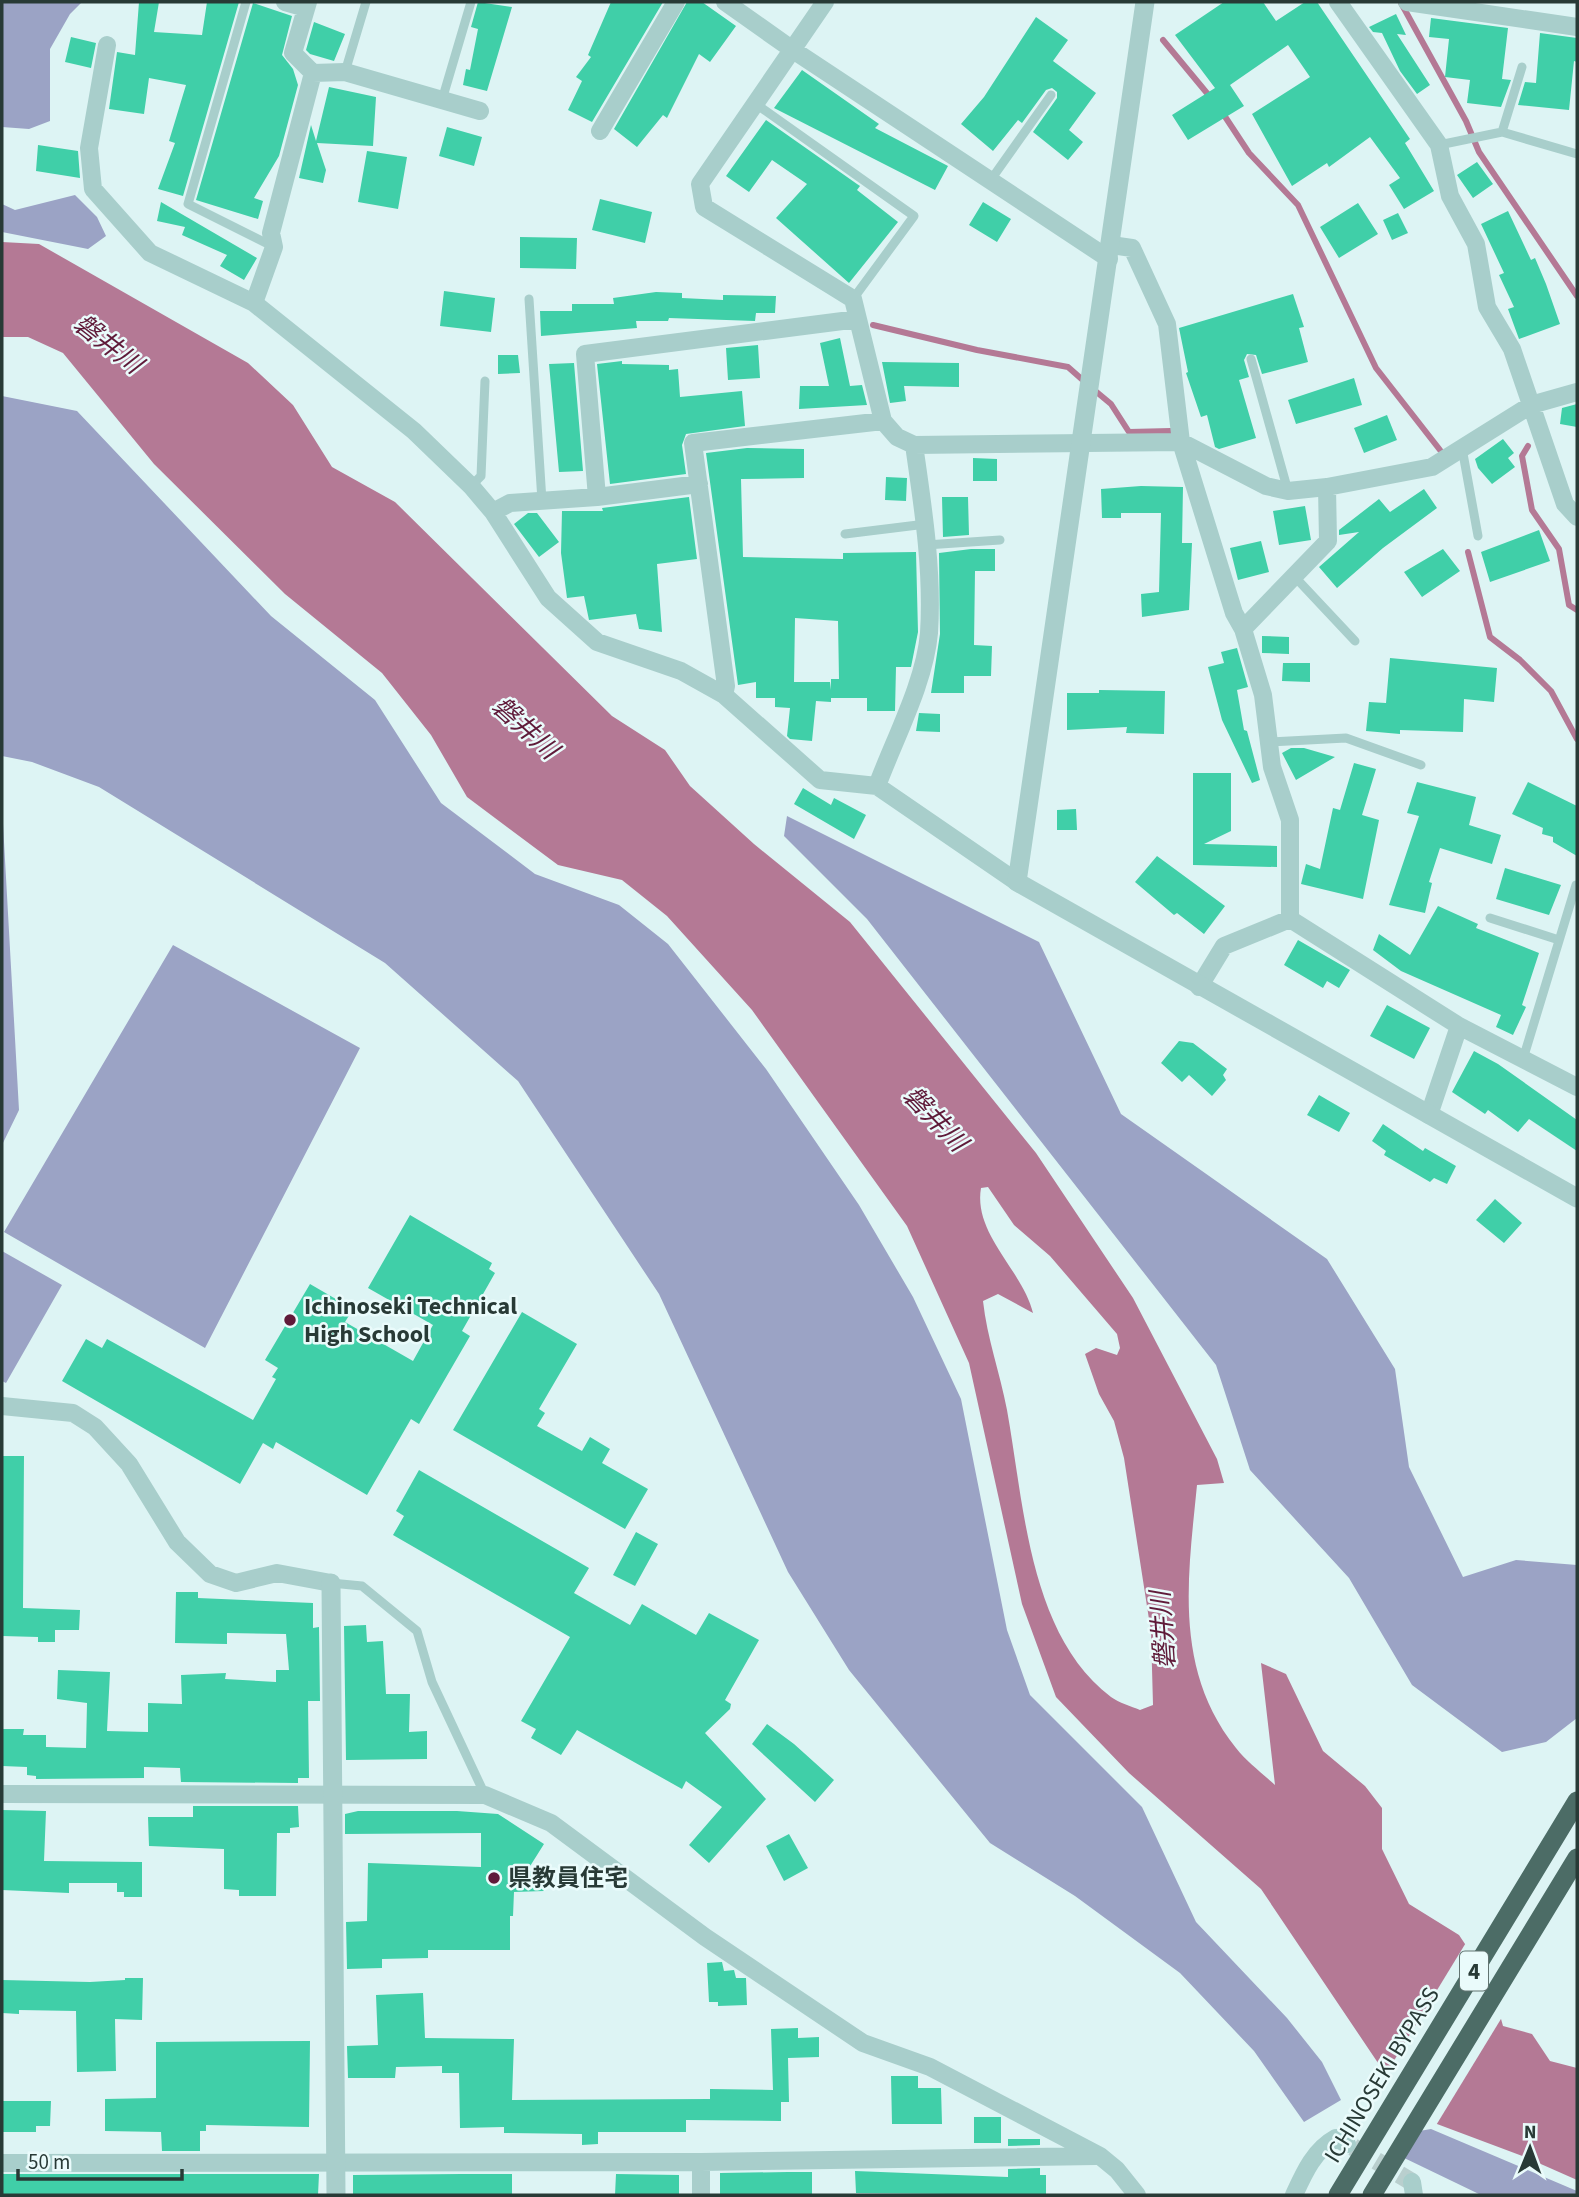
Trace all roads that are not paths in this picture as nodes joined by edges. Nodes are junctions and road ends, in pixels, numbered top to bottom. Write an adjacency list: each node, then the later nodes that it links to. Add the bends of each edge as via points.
1 (246, 2): 27 (lane, via 188,204)
2 (285, 2): 11 (street)
3 (366, 2): 16 (lane)
4 (471, 2): 19 (lane)
5 (676, 2): 22 (street)
6 (725, 2): 14 (street)
7 (825, 2): 14 (street)
8 (1145, 2): 28 (street)
9 (1338, 2): 24 (street)
10 (1407, 2): 12 (street)
11 (307, 5): 17 (street, via 293,53)
12 (1577, 27)
13 (107, 45): 31 (street, via 89,148 93,189 150,253)
14 (793, 50): 20 (street); 26 (street)
15 (1522, 67): 23 (lane)
16 (345, 72): 17 (street); 19 (street)
17 (313, 73): 27 (street, via 271,233)
18 (1051, 94): 26 (lane)
19 (442, 100): 21 (street)
20 (755, 104): 30 (street, via 700,184 704,207); 30 (lane, via 914,216)
21 (480, 111)
22 (600, 131)
23 (1502, 132): 24 (lane); 25 (lane)
24 (1439, 145): 36 (street, via 1450,197 1476,244 1487,307 1512,349)
25 (1577, 154)
26 (990, 181): 28 (street)
27 (274, 247): 31 (street)
28 (1110, 252): 38 (street, via 1132,248 1167,324); 39 (street)
29 (529, 299): 47 (lane)
30 (853, 299): 32 (street)
31 (254, 303): 43 (street, via 414,431)
32 (858, 319): 37 (street); 46 (street, via 585,354)
33 (1251, 359): 45 (lane)
34 (485, 381): 43 (lane, via 481,476)
35 (1577, 392): 36 (street)
36 (1531, 405): 41 (street); 49 (street, via 1565,504)
37 (883, 421): 40 (street, via 897,438); 42 (street, via 693,443)
38 (1181, 442): 39 (street); 45 (street, via 1266,486); 56 (street, via 1234,613)
39 (1078, 444): 40 (street); 62 (street)
40 (914, 445): 50 (street)
41 (1462, 449): 44 (street, via 1432,467); 52 (lane)
42 (699, 484): 46 (street); 58 (street)
43 (471, 486): 48 (street)
44 (1328, 487): 45 (street); 55 (street, via 1328,541)
45 (1288, 491)
46 (597, 497): 47 (street)
47 (542, 501): 48 (street, via 510,503)
48 (493, 512): 58 (street, via 548,598 597,642 681,671)
49 (1577, 517)
50 (926, 524): 51 (lane); 54 (street)
51 (845, 534)
52 (1478, 536)
53 (1000, 540): 54 (lane)
54 (926, 545): 61 (street, via 929,634 920,673)
55 (1294, 576): 56 (street); 57 (lane)
56 (1243, 629): 59 (street, via 1263,695)
57 (1355, 641)
58 (724, 695): 61 (street, via 820,780)
59 (1269, 742): 60 (lane, via 1346,738); 65 (street, via 1272,767 1290,820)
60 (1421, 765)
61 (877, 786): 62 (street)
62 (1017, 882): 67 (street)
63 (1576, 885): 66 (lane)
64 (1490, 918): 66 (lane)
65 (1290, 919): 67 (street, via 1224,946); 68 (street)
66 (1559, 940): 69 (lane)
67 (1199, 987): 71 (street)
68 (1459, 1026): 69 (street); 71 (street)
69 (1523, 1059): 70 (street)
70 (1577, 1087)
71 (1429, 1115): 72 (street)
72 (1577, 1198)
73 (2, 1406): 74 (street, via 72,1413 95,1427 129,1464 177,1542 210,1574 236,1583 277,1573)
74 (331, 1583): 76 (street); 77 (lane, via 362,1586 416,1631 432,1682)
75 (2, 1794): 76 (street)
76 (333, 1795): 77 (street); 82 (street)
77 (485, 1795): 81 (street, via 551,1824 705,1937 863,2043 930,2067)
78 (1577, 1801): 89 (highway, ICHINOSEKI BYPASS / 4)
79 (1577, 1858): 90 (highway, 4)
80 (1348, 2144): 88 (street, via 1336,2138 1325,2144)
81 (1100, 2156): 83 (street); 87 (street)
82 (336, 2162): 83 (street); 84 (street); 85 (street)
83 (701, 2162): 86 (street)
84 (2, 2163)
85 (336, 2195)
86 (701, 2195)
87 (1137, 2195)
88 (1294, 2195)
89 (1338, 2195)
90 (1372, 2195)

